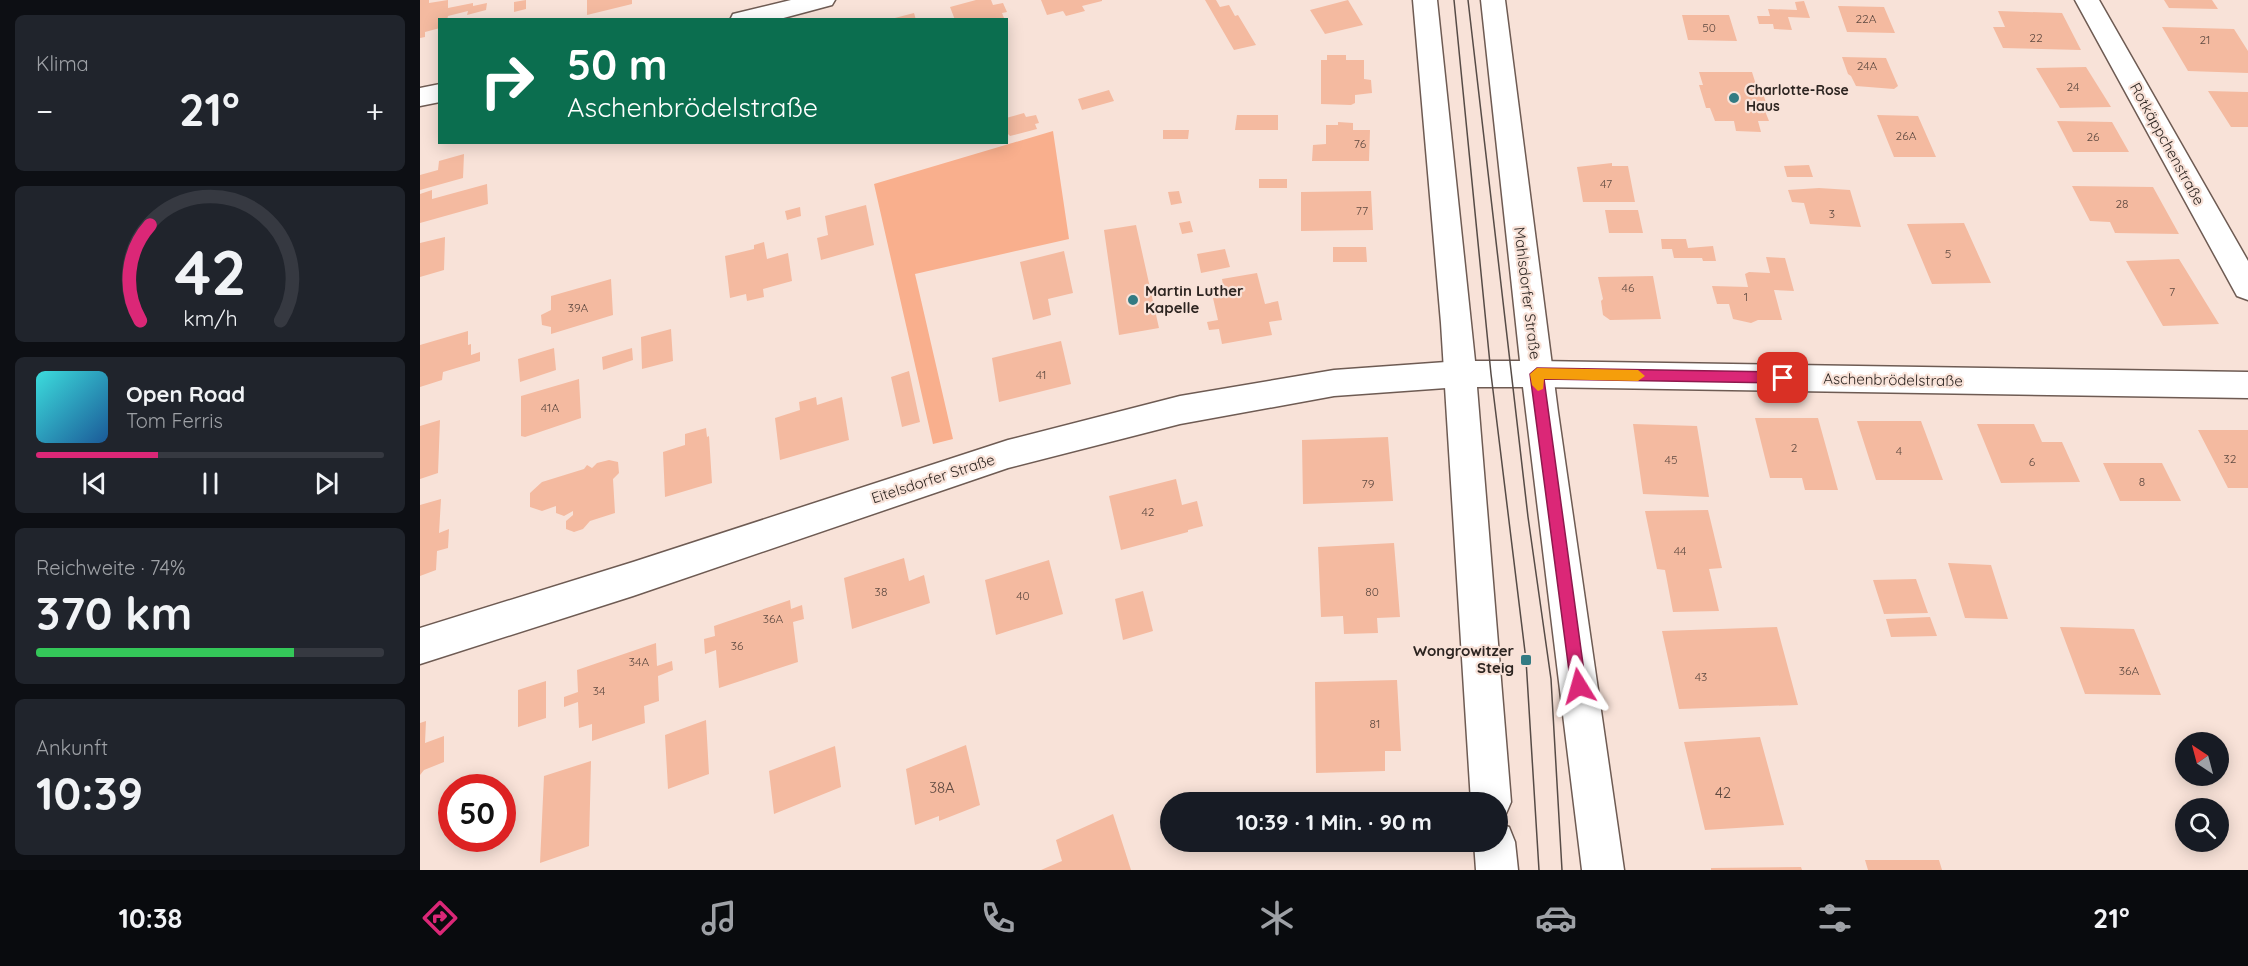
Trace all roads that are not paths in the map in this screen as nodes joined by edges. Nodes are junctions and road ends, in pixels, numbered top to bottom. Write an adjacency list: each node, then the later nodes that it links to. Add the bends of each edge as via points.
1 (823, 0): 5 (street)
2 (1425, 0): 9 (street)
3 (1493, 0): 10 (street, Mahlsdorfer Straße)
4 (2087, 0): 8 (street, Rotkäppchenstraße)
5 (750, 18)
6 (438, 93): 7 (street)
7 (420, 97)
8 (2248, 288)
9 (1460, 374): 10 (street, Eitelsdorfer Straße); 12 (street, Eitelsdorfer Straße, via 1334,383 1192,408 1008,454); 13 (street)
10 (1537, 374): 11 (street, Aschenbrödelstraße); 16 (street, Mahlsdorfer Straße)
11 (2248, 386)
12 (420, 646)
13 (1490, 792)
14 (1495, 852): 15 (street)
15 (1497, 870)
16 (1604, 870)

